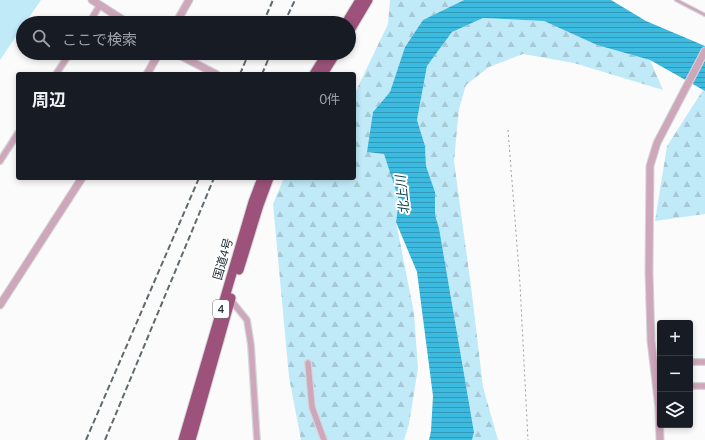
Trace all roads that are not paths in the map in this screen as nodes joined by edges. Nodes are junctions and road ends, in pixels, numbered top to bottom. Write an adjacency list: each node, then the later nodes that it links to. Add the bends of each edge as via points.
1 (92, 0): 6 (street)
2 (190, 0): 10 (street)
3 (360, 0): 11 (highway)
4 (368, 0): 12 (highway)
5 (676, 0): 7 (lane)
6 (100, 5): 8 (street); 9 (street)
7 (705, 14)
8 (93, 16)
9 (117, 16)
10 (180, 16)
11 (350, 16)
12 (356, 20)
13 (705, 51): 34 (street, via 657,143 650,166 651,341)
14 (65, 60): 19 (street)
15 (155, 60): 20 (street)
16 (189, 60): 21 (street)
17 (323, 60): 22 (highway)
18 (332, 60): 23 (highway)
19 (57, 72)
20 (148, 72)
21 (212, 72)
22 (315, 72)
23 (324, 72)
24 (16, 136): 25 (street)
25 (0, 161)
26 (81, 180): 30 (street)
27 (261, 180): 29 (highway, 国道4号 / 4)
28 (268, 180): 29 (highway, 国道4号 / 4)
29 (228, 297): 38 (highway, 国道4号 / 4); 39 (highway, 国道4号 / 4); 40 (street, via 246,320)
30 (0, 305)
31 (693, 362): 32 (street)
32 (705, 362)
33 (308, 364): 41 (street, via 312,407)
34 (657, 365)
35 (693, 386): 36 (street)
36 (705, 386)
37 (658, 392): 42 (street)
38 (183, 440)
39 (191, 440)
40 (257, 440)
41 (324, 440)
42 (660, 440)

